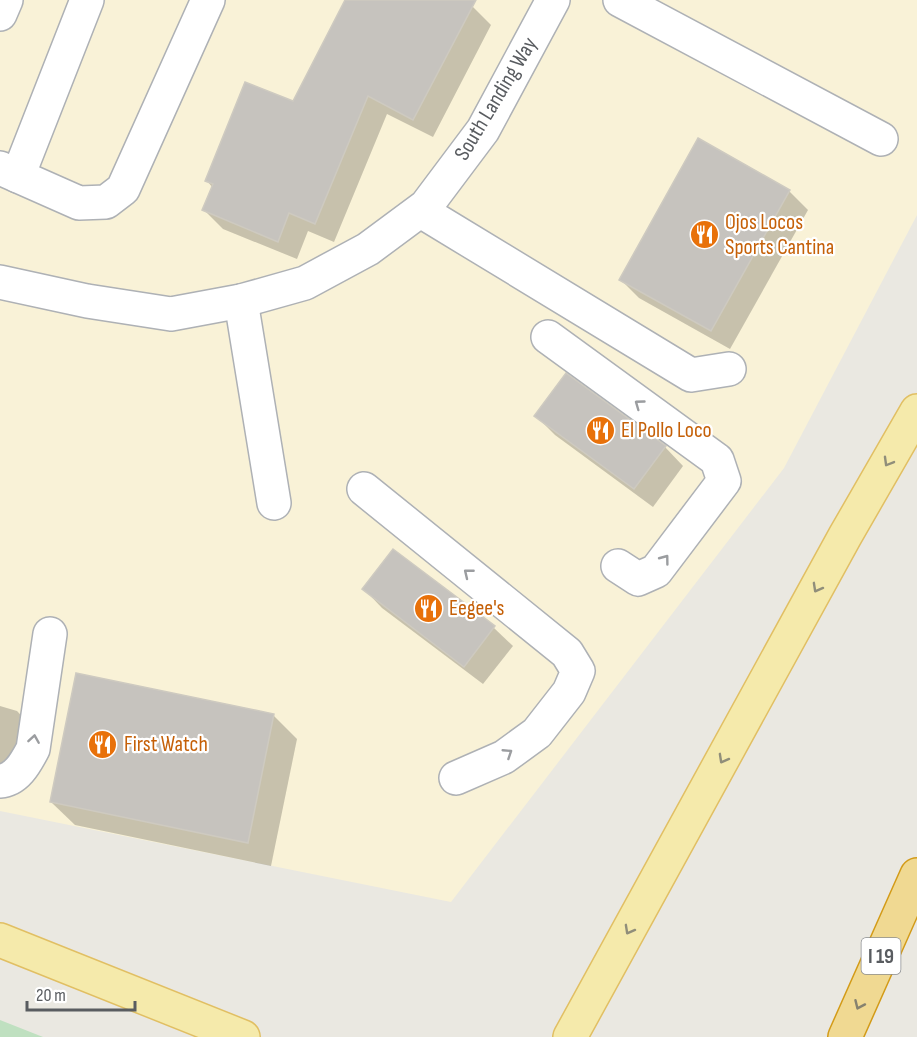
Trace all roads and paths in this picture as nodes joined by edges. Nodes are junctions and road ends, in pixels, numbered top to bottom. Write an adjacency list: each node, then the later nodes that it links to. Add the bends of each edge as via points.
1 (6, 0): 6 (street)
2 (87, 0): 8 (street)
3 (208, 0): 8 (street, via 123,189 106,202 79,203)
4 (553, 0): 9 (street, South Landing Way, via 483,130)
5 (620, 0): 7 (street)
6 (0, 14)
7 (881, 139)
8 (9, 172)
9 (420, 210): 11 (street, South Landing Way, via 368,249 305,283); 13 (street, via 691,375)
10 (1, 284): 11 (street, South Landing Way, via 171,314)
11 (241, 301): 16 (street)
12 (548, 337): 17 (street, one-way to 12, via 638,579 656,571 724,481 717,460)
13 (729, 369)
14 (917, 411): 24 (main road, one-way to 24)
15 (364, 489): 19 (street, one-way to 15, via 504,757 537,733 569,692 578,671 567,653)
16 (274, 503)
17 (618, 566)
18 (50, 634): 20 (street, one-way to 18, via 15,774 33,748)
19 (456, 778)
20 (0, 781)
21 (917, 875): 25 (highway, I 19, one-way to 25)
22 (0, 940): 23 (main road)
23 (243, 1037)
24 (570, 1037)
25 (846, 1037)

